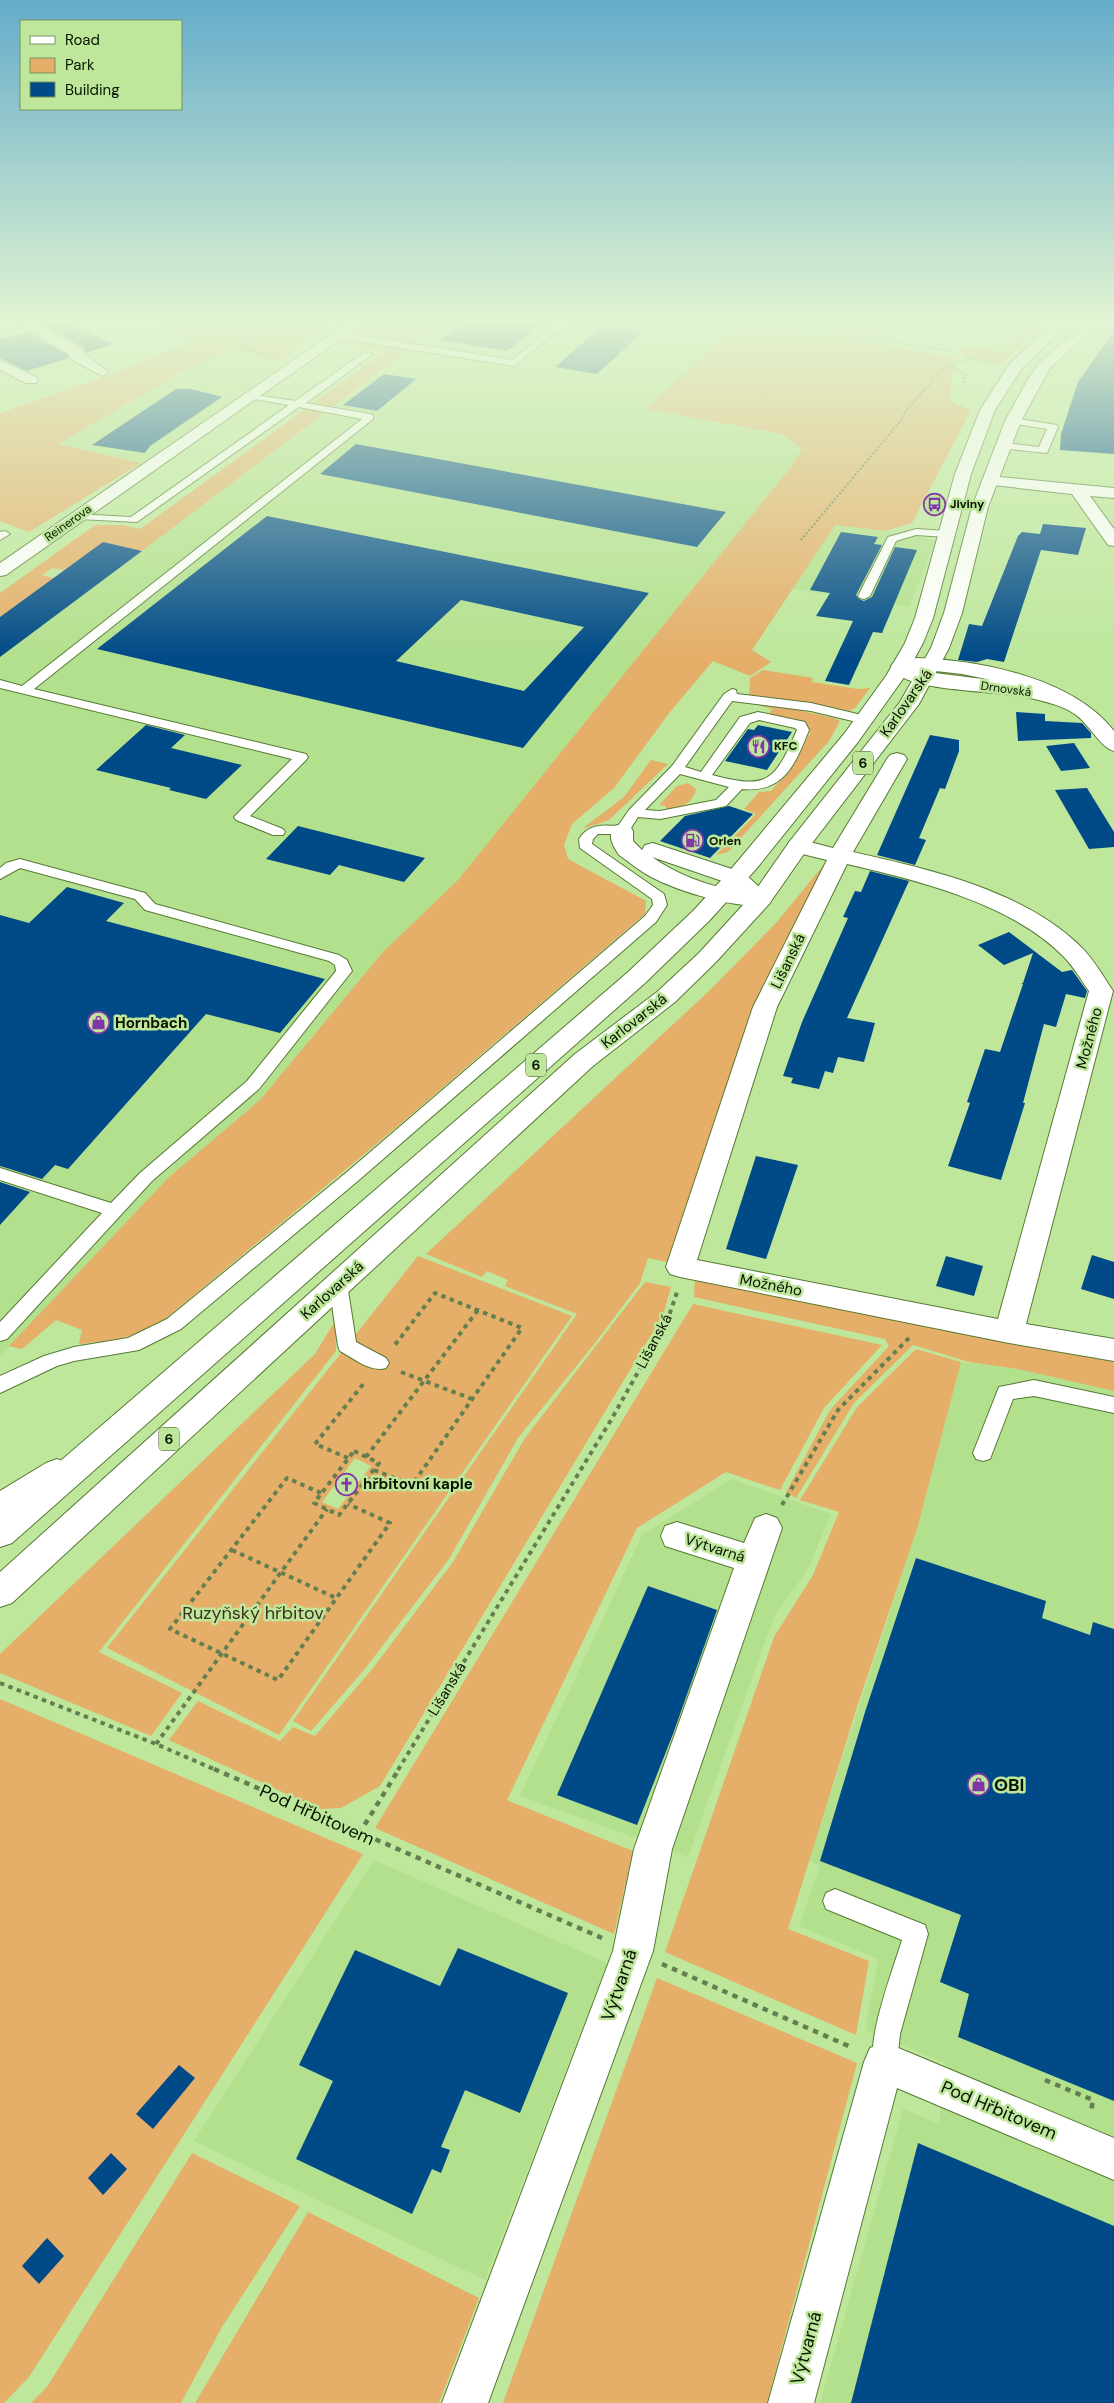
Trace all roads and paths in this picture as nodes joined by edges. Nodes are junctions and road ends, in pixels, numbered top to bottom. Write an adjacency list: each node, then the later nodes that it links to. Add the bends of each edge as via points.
1 (197, 434): 12 (main road, Reinerova)
2 (255, 434): 12 (lane, via 133,520)
3 (348, 434): 21 (lane)
4 (888, 434): 14 (path)
5 (978, 434): 13 (main road, Karlovarská / 6)
6 (1008, 434): 8 (main road, Karlovarská / 6)
7 (1050, 434): 8 (lane, via 1044,451)
8 (1004, 446): 9 (main road, Karlovarská / 6)
9 (990, 480): 10 (main road); 19 (main road, Karlovarská / 6, via 972,534 953,613)
10 (1077, 489): 11 (main road); 15 (main road)
11 (1114, 493)
12 (79, 516): 16 (main road, Reinerova)
13 (947, 534): 17 (lane, via 916,532 892,539); 18 (main road, Karlovarská / 6, via 928,605)
14 (801, 540)
15 (1114, 541)
16 (0, 571)
17 (864, 596)
18 (902, 666): 19 (main road, Drnovská, via 909,673); 24 (main road, Karlovarská / 6)
19 (929, 671): 25 (main road, Drnovská, via 1057,699 1084,710); 32 (main road, Karlovarská / 6, via 909,704)
20 (0, 684): 21 (lane)
21 (24, 690): 31 (lane, via 301,757 241,817)
22 (720, 709): 23 (lane); 24 (lane, via 730,695 811,707); 27 (lane)
23 (758, 716): 28 (lane, via 745,720); 29 (lane, via 793,722 803,730 770,783 761,787)
24 (865, 720): 35 (main road, Karlovarská / 6)
25 (1114, 745)
26 (896, 759): 33 (main road, Lišanská)
27 (677, 769): 28 (lane); 30 (lane)
28 (705, 776): 29 (lane)
29 (738, 784): 30 (lane, via 721,803)
30 (628, 822): 35 (main road, via 622,841 627,850 642,862 659,872); 48 (lane, via 592,832 587,836 585,845 659,897 660,904 651,919 353,1176 174,1324 132,1345 74,1354)
31 (278, 832)
32 (798, 846): 33 (main road, Možného); 36 (main road, Karlovarská / 6)
33 (840, 856): 39 (main road, Lišanská, via 765,1007); 43 (main road, Možného, via 954,884 994,901 1068,947 1101,991)
34 (0, 875): 38 (lane, via 20,863 140,896 150,907 334,958 342,963 344,971 253,1085 146,1177)
35 (728, 887): 36 (main road); 51 (main road, Karlovarská / 6, via 636,978)
36 (761, 899): 40 (main road, Karlovarská / 6, via 666,997 584,1060)
37 (0, 1174): 38 (lane)
38 (116, 1211): 44 (lane)
39 (680, 1267): 42 (main road, Možného); 70 (path, Lišanská, via 670,1312 611,1420)
40 (338, 1284): 46 (lane, via 347,1346); 65 (main road, Karlovarská / 6)
41 (478, 1310): 46 (path, via 435,1293); 47 (path); 49 (path, via 522,1328)
42 (929, 1315): 43 (main road, Možného); 62 (path, via 838,1410)
43 (1009, 1332): 45 (main road, Možného)
44 (0, 1334)
45 (1114, 1350)
46 (380, 1364): 47 (path); 54 (path, via 315,1444)
47 (425, 1381): 49 (path); 53 (path)
48 (0, 1385)
49 (472, 1399): 55 (path, via 412,1485)
50 (1114, 1405): 52 (lane, via 1034,1388 1006,1392)
51 (105, 1443): 58 (main road); 60 (main road, Karlovarská / 6)
52 (983, 1453)
53 (366, 1457): 54 (path, via 354,1451); 55 (path, via 379,1463)
54 (348, 1458): 56 (path)
55 (374, 1470): 57 (path)
56 (321, 1493): 59 (path, via 314,1503); 63 (path, via 287,1478)
57 (348, 1504): 59 (path, via 339,1515); 66 (path, via 390,1523)
58 (0, 1507)
59 (328, 1510): 64 (path)
60 (0, 1533)
61 (677, 1536): 62 (main road, Výtvarná)
62 (759, 1544): 72 (main road, Výtvarná, via 653,1849)
63 (232, 1550): 64 (path); 67 (path, via 170,1629)
64 (282, 1572): 66 (path); 67 (path)
65 (0, 1593)
66 (336, 1598): 67 (path, via 278,1680)
67 (223, 1654): 69 (path)
68 (0, 1683): 69 (path, Pod Hřbitovem)
69 (156, 1744): 70 (path, Pod Hřbitovem)
70 (359, 1834): 72 (path, Pod Hřbitovem)
71 (835, 1901): 73 (lane, via 916,1934 887,2034)
72 (633, 1951): 73 (path, Pod Hřbitovem); 77 (main road, Výtvarná)
73 (884, 2062): 76 (main road, Pod Hřbitovem); 78 (main road, Výtvarná)
74 (1045, 2080): 75 (path, via 1094,2100)
75 (1091, 2115)
76 (1114, 2159)
77 (465, 2403)
78 (791, 2403)

